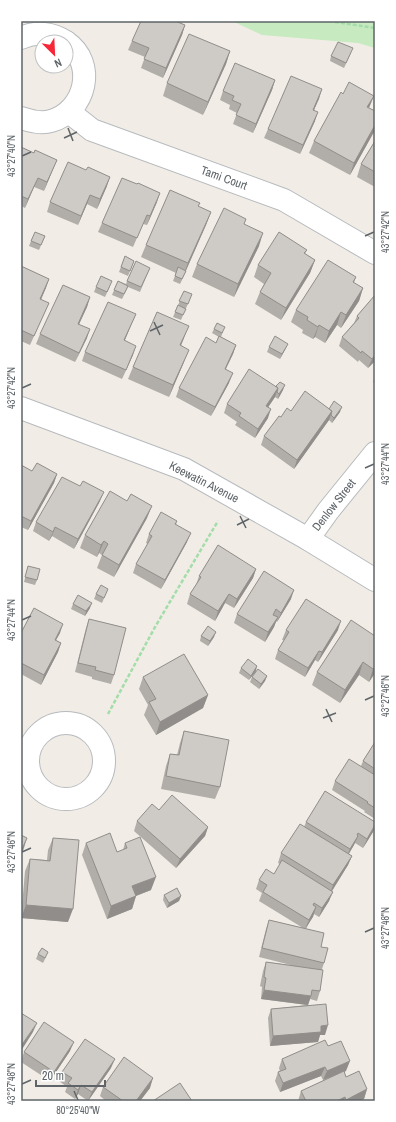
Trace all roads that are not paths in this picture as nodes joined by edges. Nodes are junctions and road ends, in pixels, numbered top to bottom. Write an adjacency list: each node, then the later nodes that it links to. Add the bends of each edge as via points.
1 (34, 34): 4 (street)
2 (35, 34): 3 (street)
3 (47, 34)
4 (21, 38)
5 (74, 49): 6 (street, via 81,59 85,74 79,100)
6 (69, 112): 7 (street, via 51,121 35,122); 8 (street, Tami Court, via 92,130 284,200)
7 (21, 118)
8 (375, 253)
9 (21, 408): 11 (street, Keewatin Avenue, via 184,469)
10 (375, 453): 11 (street, Denlow Street)
11 (308, 539): 12 (street, Keewatin Avenue)
12 (375, 580)

